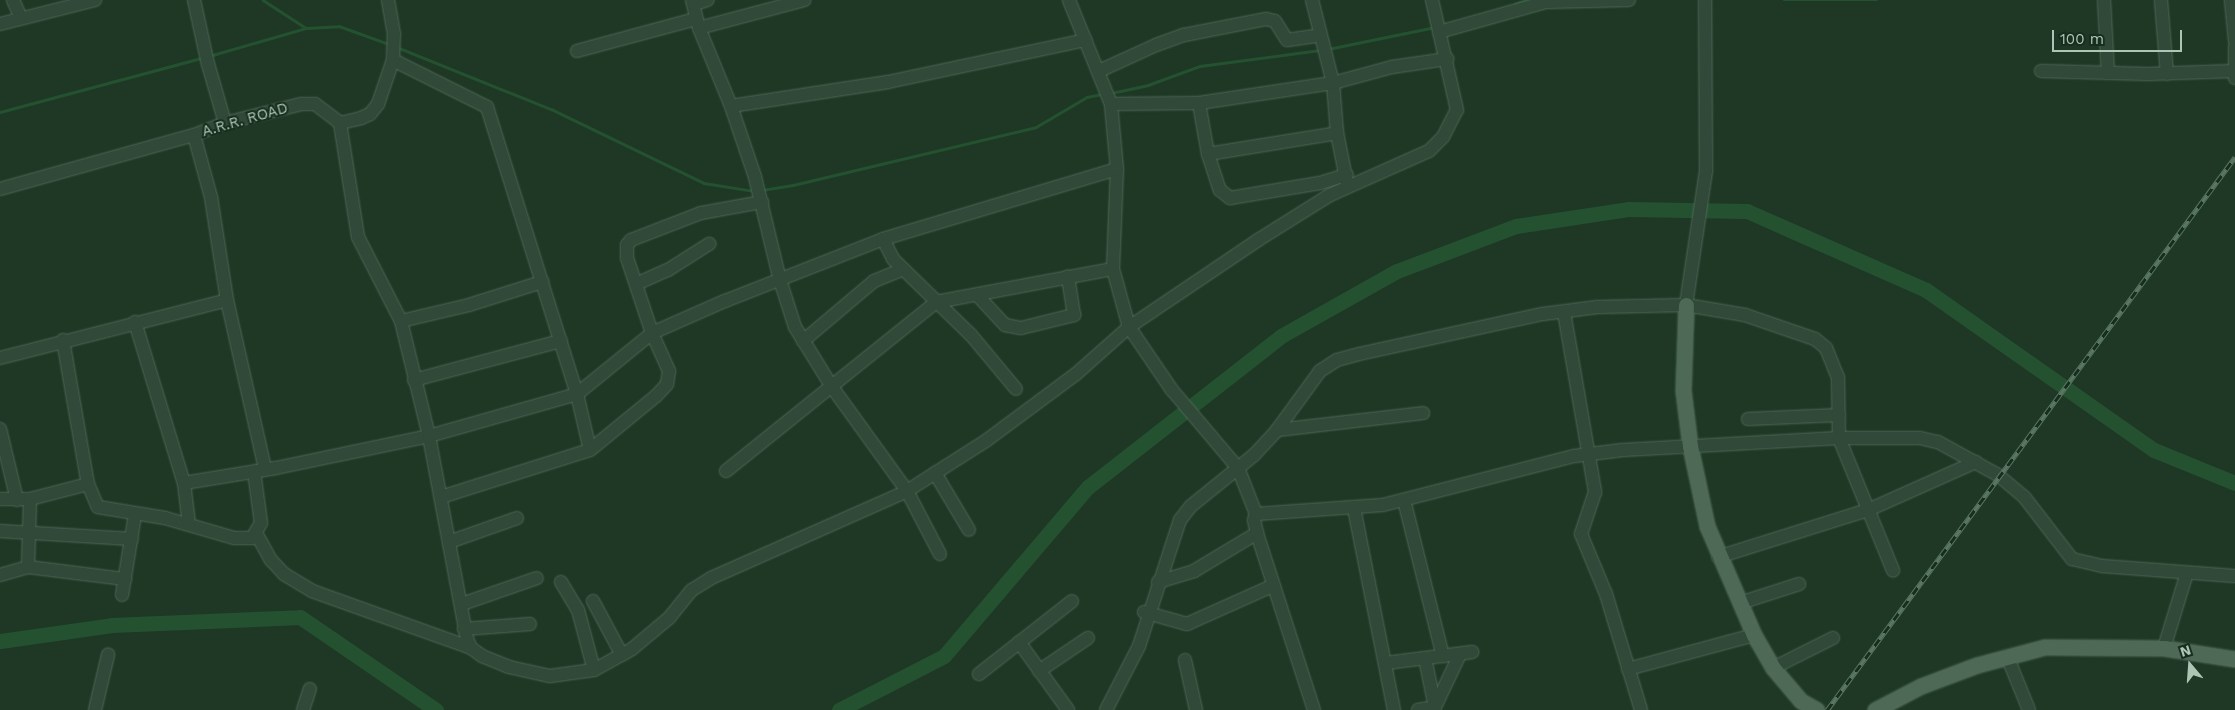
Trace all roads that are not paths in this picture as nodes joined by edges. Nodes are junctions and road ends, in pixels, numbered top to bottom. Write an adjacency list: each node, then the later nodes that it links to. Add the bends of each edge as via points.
1 (13, 0): 16 (street)
2 (95, 0): 16 (street)
3 (194, 0): 36 (street)
4 (391, 0): 25 (street)
5 (708, 0): 14 (street)
6 (804, 0): 17 (street)
7 (1069, 0): 21 (street)
8 (1312, 0): 20 (street)
9 (1432, 0): 19 (street)
10 (1629, 0): 19 (street, via 1546,2)
11 (2104, 0): 28 (street)
12 (2161, 0): 29 (street)
13 (2232, 0): 22 (street)
14 (693, 2): 17 (street)
15 (1705, 2): 56 (street, via 1706,171)
16 (21, 18): 18 (street)
17 (697, 23): 24 (street); 35 (street)
18 (0, 24)
19 (1440, 34): 26 (street)
20 (1321, 37): 31 (street, via 1287,40 1275,21 1266,19 1177,38); 32 (street)
21 (1086, 40): 31 (street); 35 (street, via 888,82)
22 (2235, 41)
23 (2235, 47): 30 (street)
24 (577, 51)
25 (393, 56): 37 (street, via 378,104 370,114); 51 (street, via 487,107)
26 (1447, 59): 32 (street, via 1392,67); 42 (street, via 1457,110 1443,137 1430,151)
27 (2041, 71): 28 (street)
28 (2108, 73): 29 (street)
29 (2167, 74): 30 (street)
30 (2234, 74)
31 (1100, 75): 33 (street)
32 (1333, 83): 34 (street); 38 (street)
33 (1111, 101): 34 (street); 41 (street)
34 (1199, 102): 40 (street)
35 (732, 106): 44 (street)
36 (225, 123): 37 (street, A.R.R. ROAD, via 308,103 322,108); 39 (street, A.R.R. ROAD)
37 (340, 123): 58 (street, via 358,237)
38 (1337, 133): 40 (street); 42 (street)
39 (194, 135): 43 (street, A.R.R. ROAD); 54 (street, via 211,197)
40 (1208, 154): 42 (street, via 1220,190 1230,198)
41 (1116, 169): 45 (street); 48 (street)
42 (1347, 181): 60 (street)
43 (0, 189)
44 (761, 199): 50 (street); 52 (street, via 701,213 630,240 626,252)
45 (883, 239): 47 (street); 50 (street)
46 (709, 244): 52 (street, via 668,270)
47 (902, 269): 55 (street); 64 (street, via 874,281)
48 (1113, 269): 49 (street); 60 (street)
49 (1068, 276): 53 (street); 53 (street, via 1074,315 1020,328 1005,326)
50 (780, 280): 61 (street); 64 (street)
51 (542, 282): 58 (street, via 469,305); 63 (street)
52 (636, 284): 61 (street)
53 (978, 296): 55 (street)
54 (228, 300): 59 (street); 82 (street)
55 (936, 302): 67 (street); 68 (street, via 971,335)
56 (1686, 305): 57 (street, via 1598,307); 71 (street, via 1745,314 1815,339 1833,357 1838,377); 77 (main road, via 1683,390)
57 (1564, 312): 74 (street, via 1338,360 1320,371); 79 (street)
58 (400, 321): 66 (street)
59 (135, 322): 62 (street); 85 (street)
60 (1129, 327): 81 (street, via 1195,417); 84 (street, via 1076,374 987,440)
61 (652, 333): 69 (street); 78 (street, via 670,371 667,384)
62 (63, 340): 65 (street); 86 (street)
63 (561, 341): 66 (street); 69 (street)
64 (803, 341): 67 (street)
65 (0, 358)
66 (414, 380): 75 (street)
67 (832, 387): 83 (street); 87 (street)
68 (1016, 388)
69 (577, 394): 75 (street); 78 (street)
70 (1423, 413): 74 (street)
71 (1839, 416): 72 (street); 76 (street)
72 (1748, 419)
73 (0, 428): 91 (street)
74 (1277, 430): 81 (street)
75 (429, 436): 82 (street); 88 (street)
76 (1839, 438): 77 (street); 80 (street, via 1920,438 1938,442); 94 (street)
77 (1690, 446): 79 (street); 107 (main road, via 1707,526)
78 (590, 450): 88 (street)
79 (1590, 454): 92 (street); 142 (street, via 1595,492 1581,534 1606,594)
80 (1976, 462): 94 (street); 110 (street, via 1998,475 2024,498 2072,558 2102,566)
81 (1238, 468): 95 (street); 116 (street, via 1191,506 1180,520)
82 (259, 470): 85 (street); 103 (street, via 261,523)
83 (726, 471)
84 (935, 473): 87 (street); 99 (street)
85 (184, 482): 98 (street)
86 (88, 484): 89 (street); 96 (street, via 98,507)
87 (907, 491): 106 (street); 134 (street, via 711,578 692,590 669,618)
88 (441, 497): 105 (street)
89 (30, 498): 91 (street); 101 (street)
90 (0, 499): 91 (street)
91 (17, 500)
92 (1404, 500): 93 (street); 135 (street)
93 (1354, 508): 95 (street); 140 (street)
94 (1868, 510): 107 (street); 109 (street)
95 (1256, 514): 102 (street)
96 (135, 515): 98 (street); 104 (street)
97 (516, 518): 105 (street)
98 (189, 524): 103 (street, via 234,538)
99 (969, 530)
100 (0, 531): 101 (street)
101 (30, 533): 104 (street); 108 (street)
102 (1257, 533): 116 (street, via 1194,571); 118 (street)
103 (257, 535): 131 (street, via 270,560 284,574 312,591)
104 (132, 539): 114 (street)
105 (449, 542): 123 (street)
106 (940, 554)
107 (1718, 557): 122 (main road)
108 (28, 568): 111 (street); 114 (street)
109 (1892, 570)
110 (2186, 573): 112 (street); 132 (street)
111 (0, 575)
112 (2235, 576)
113 (537, 578): 123 (street)
114 (125, 579): 119 (street)
115 (560, 582): 143 (street, via 578,610)
116 (1158, 582): 124 (street)
117 (1799, 584): 122 (street)
118 (1274, 585): 124 (street, via 1187,624); 153 (street)
119 (122, 595)
120 (593, 601): 134 (street)
121 (1072, 601): 130 (street)
122 (1743, 602): 127 (main road)
123 (462, 604): 126 (street)
124 (1146, 613): 151 (street, via 1139,646)
125 (530, 624): 126 (street)
126 (464, 629): 131 (street)
127 (1754, 634): 141 (main road); 142 (street)
128 (1088, 638): 144 (street)
129 (1833, 638): 141 (street)
130 (1019, 642): 144 (street); 145 (street)
131 (471, 648): 143 (street, via 509,667 550,676)
132 (2164, 648): 136 (main road, via 2045,647); 138 (main road)
133 (108, 655): 148 (street)
134 (622, 655): 143 (street)
135 (1443, 656): 137 (street); 147 (street, via 1466,653)
136 (2007, 656): 158 (main road, via 1921,686); 159 (street)
137 (1425, 658): 140 (street); 147 (street)
138 (2235, 659)
139 (1185, 660): 152 (street)
140 (1386, 663): 154 (street)
141 (1773, 668): 157 (main road, via 1801,701)
142 (1628, 669): 156 (street)
143 (594, 670)
144 (1039, 671): 150 (street)
145 (979, 674)
146 (310, 689): 149 (street)
147 (1435, 707): 155 (street)
148 (95, 710)
149 (303, 710)
150 (1068, 710)
151 (1106, 710)
152 (1196, 710)
153 (1314, 710)
154 (1394, 710)
155 (1418, 710)
156 (1641, 710)
157 (1817, 710)
158 (1875, 710)
159 (2029, 710)

